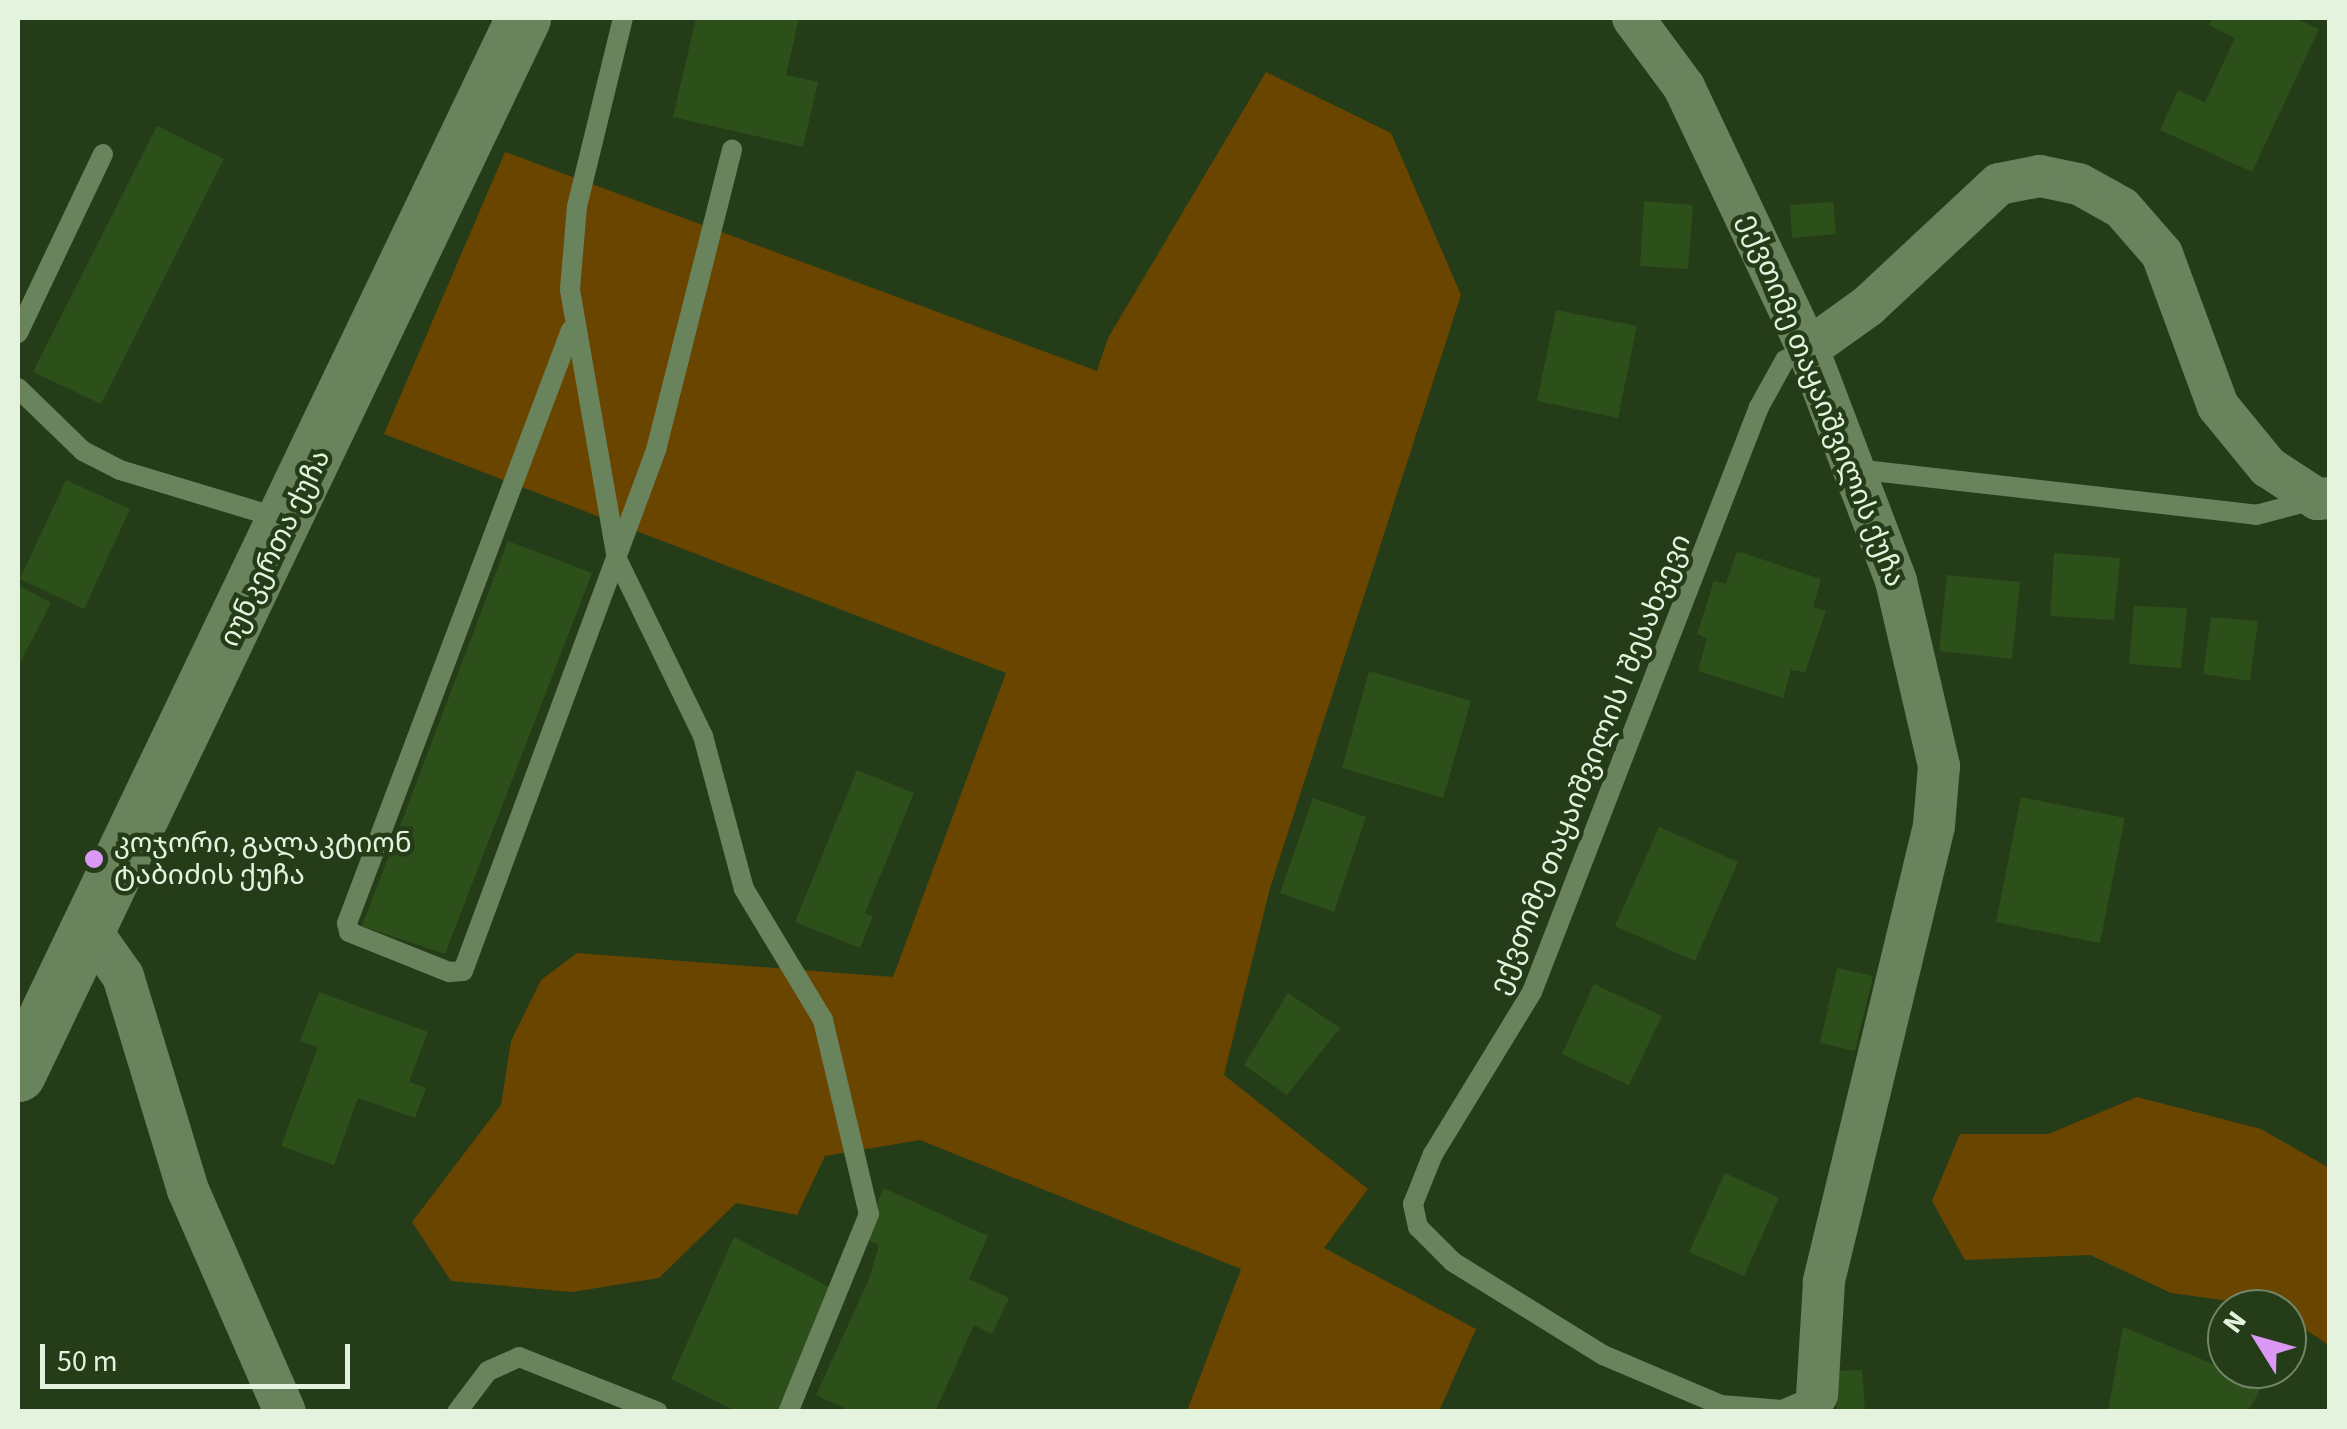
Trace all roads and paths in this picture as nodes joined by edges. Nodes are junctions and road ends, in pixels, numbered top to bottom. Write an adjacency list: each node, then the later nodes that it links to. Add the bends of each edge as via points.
1 (523, 18): 12 (main road, იუნკერთა ქუჩა)
2 (623, 18): 6 (lane, via 577,206)
3 (1633, 18): 8 (street, ექვთიმე თაყაიშვილის ქუჩა, via 1711,138)
4 (732, 148): 13 (lane, via 656,450)
5 (103, 154): 7 (lane)
6 (571, 330): 13 (lane); 13 (lane, via 349,932 463,971)
7 (18, 333)
8 (1808, 349): 10 (street, ექვთიმე თაყაიშვილის ქუჩა); 11 (street, via 1868,306 1999,184 2040,176 2079,184 2122,208 2162,254 2218,406 2268,467); 16 (lane, ექვთიმე თაყაიშვილის I შესახვევი, via 1785,360 1759,407 1532,992 1433,1154 1412,1204 1418,1227 1453,1262 1603,1355 1721,1405)
9 (18, 388): 12 (lane, via 83,451 120,470)
10 (1855, 469): 11 (lane, via 2256,515); 16 (street, ექვთიმე თაყაიშვილის ქუჩა, via 1896,581 1939,766 1934,826 1824,1282)
11 (2323, 498)
12 (289, 520): 14 (main road, იუნკერთა ქუჩა)
13 (617, 559): 20 (lane, via 703,736 744,889 824,1020 855,1133 869,1214)
14 (91, 932): 15 (main road, იუნკერთა ქუჩა); 17 (street, via 123,976 188,1190)
15 (18, 1074)
16 (1814, 1406)
17 (285, 1412)
18 (457, 1412): 19 (lane, via 488,1371 519,1357 558,1366)
19 (658, 1412)
20 (788, 1412)

